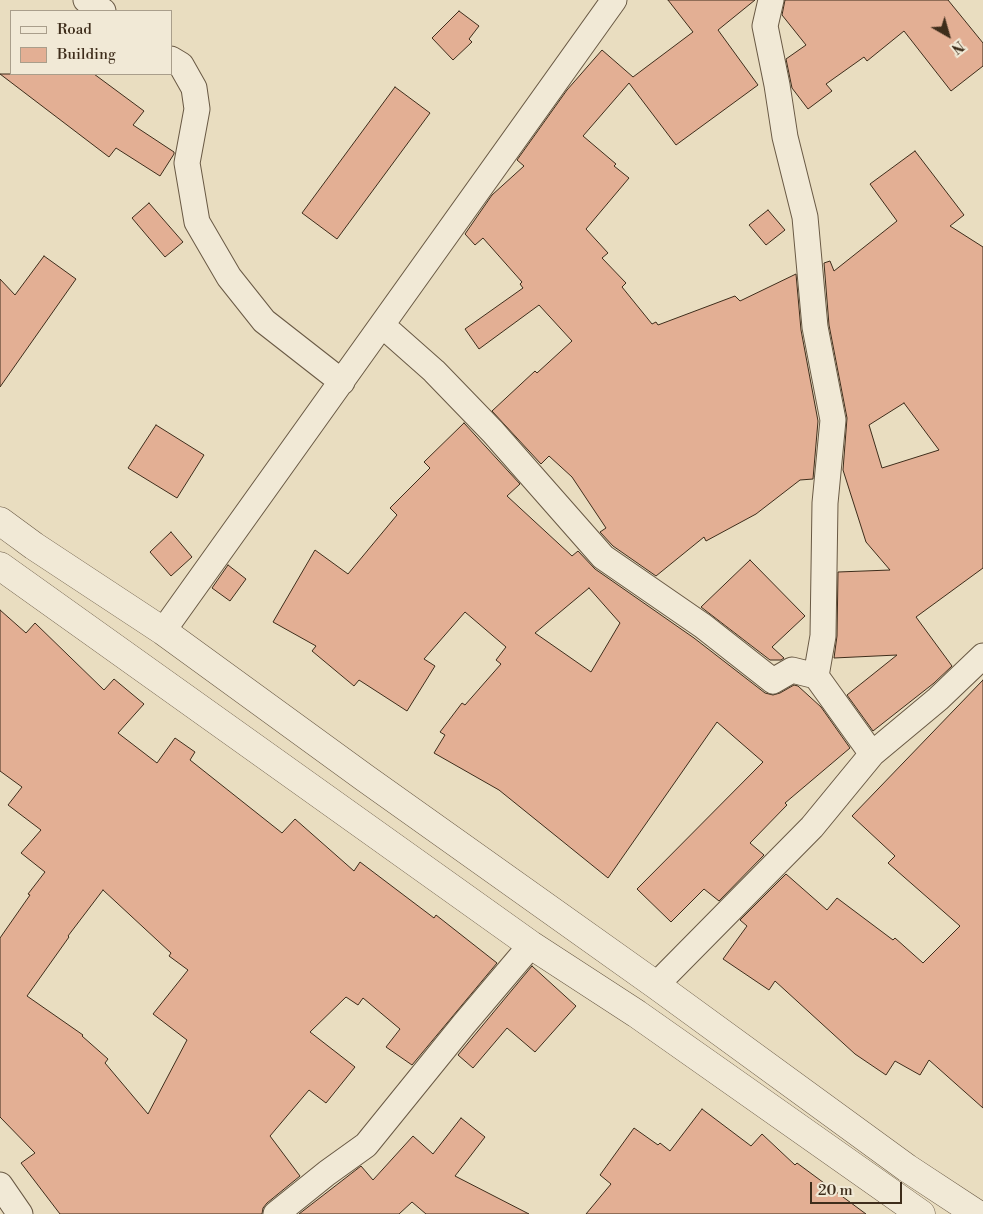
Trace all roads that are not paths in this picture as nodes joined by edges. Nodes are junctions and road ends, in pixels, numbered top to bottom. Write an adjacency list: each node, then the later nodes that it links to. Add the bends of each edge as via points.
1 (86, 0): 4 (street)
2 (614, 0): 6 (street)
3 (771, 0): 12 (street, via 765,26 785,137 805,217 815,327 833,420 825,503 822,636)
4 (101, 10)
5 (172, 59): 7 (street, via 181,65 194,88 197,109 187,163 197,222 228,277 264,321)
6 (382, 325): 7 (street); 12 (street, via 434,370 603,557 702,626 773,681 792,670)
7 (342, 382): 10 (street)
8 (0, 521): 10 (street)
9 (0, 566): 14 (street)
10 (163, 631): 15 (street)
11 (983, 656): 13 (street)
12 (816, 676): 13 (street)
13 (872, 754): 15 (street, via 812,827)
14 (531, 945): 18 (street, via 366,1145); 19 (street, via 637,1014)
15 (656, 985): 20 (street, via 907,1168)
16 (0, 1185): 17 (street)
17 (20, 1214)
18 (276, 1214)
19 (920, 1214)
20 (977, 1214)

